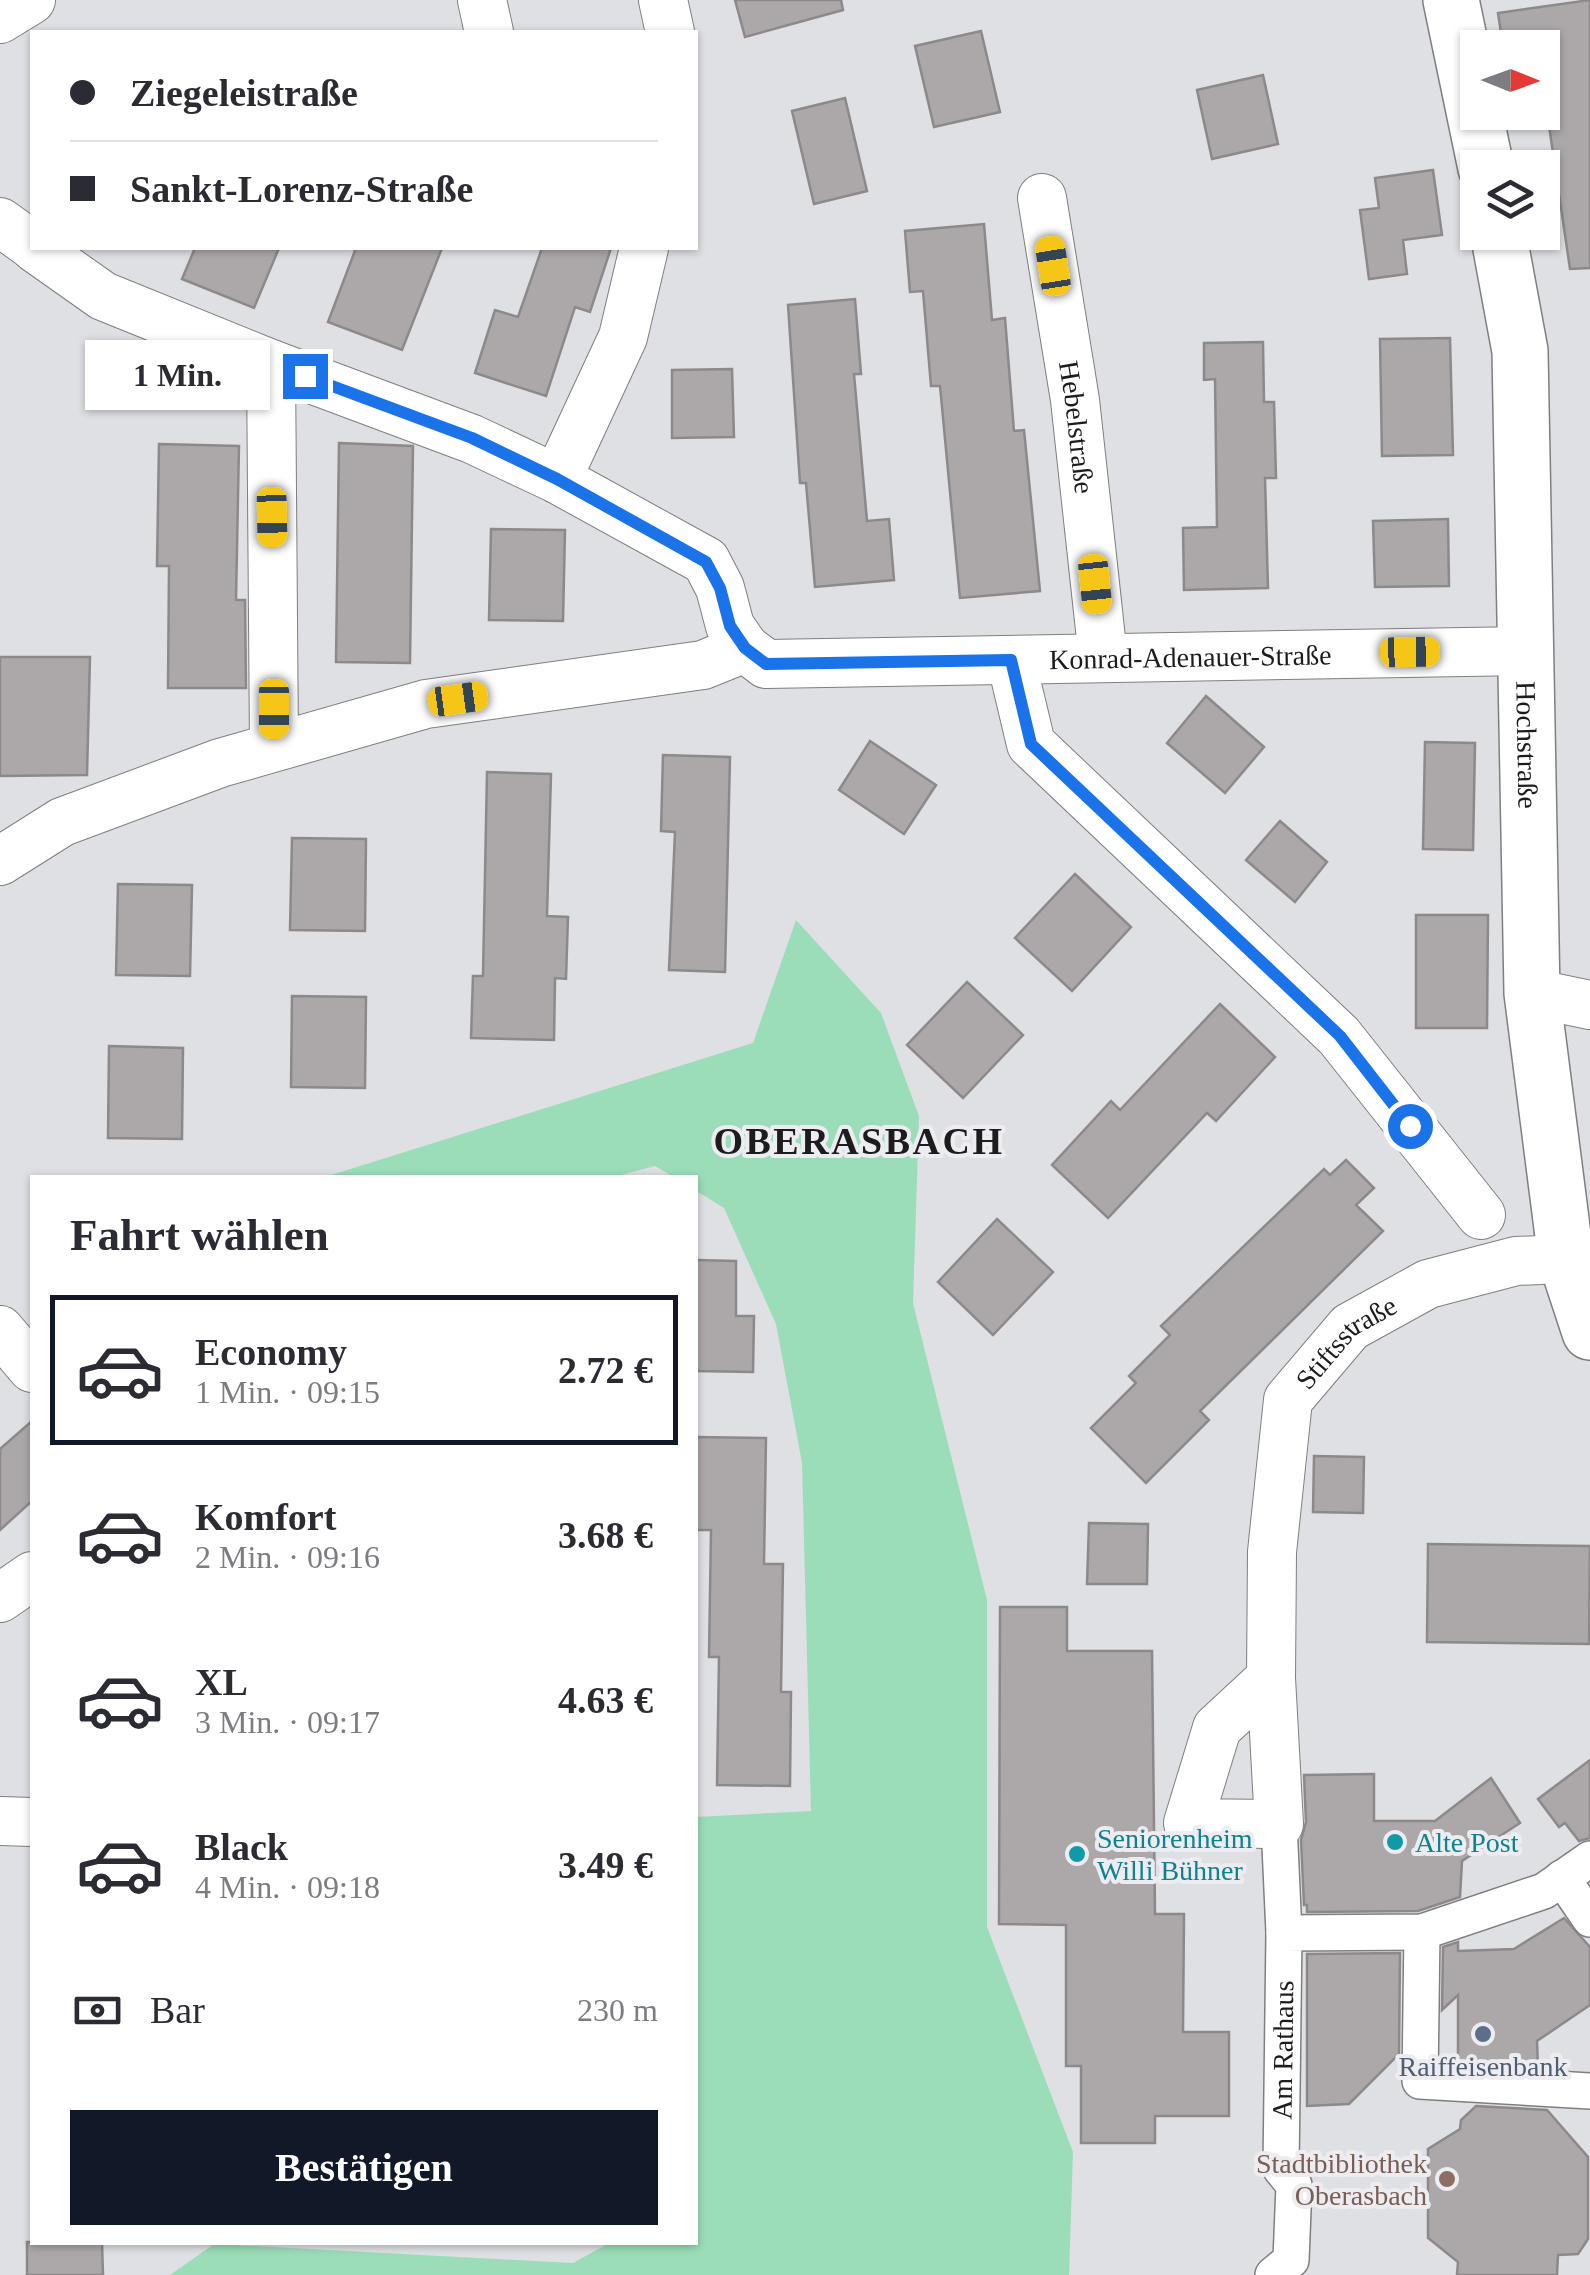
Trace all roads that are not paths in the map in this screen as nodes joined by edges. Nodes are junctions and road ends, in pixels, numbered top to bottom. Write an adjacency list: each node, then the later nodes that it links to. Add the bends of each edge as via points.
1 (30, 0): 5 (street)
2 (482, 0): 6 (street)
3 (663, 0): 7 (street)
4 (1451, 0): 8 (street)
5 (0, 18)
6 (489, 30)
7 (670, 30)
8 (1482, 150)
9 (1042, 198): 19 (street, Hebelstraße, via 1075,400)
10 (0, 222): 11 (street)
11 (30, 243)
12 (40, 250): 15 (street, via 103,296)
13 (644, 250): 16 (street, via 624,337)
14 (1501, 250): 18 (street, Hochstraße, via 1520,350)
15 (271, 364): 16 (street, via 472,438); 21 (street)
16 (557, 479): 17 (street, via 706,562)
17 (745, 648): 20 (street, Konrad-Adenauer-Straße, via 766,664); 21 (street, via 702,665 426,704)
18 (1525, 651): 19 (street, Konrad-Adenauer-Straße); 23 (street, Hochstraße)
19 (1103, 657): 20 (street, Konrad-Adenauer-Straße)
20 (1011, 660): 25 (street, via 1031,744 1340,1036)
21 (274, 747): 22 (street, via 62,822)
22 (0, 861)
23 (1532, 993): 24 (street); 26 (street, Hochstraße)
24 (1590, 1006)
25 (1481, 1215)
26 (1566, 1259): 27 (street, Hochstraße); 30 (street, Stiftsstraße, via 1516,1261 1428,1284 1350,1326 1288,1400 1272,1552)
27 (1590, 1332)
28 (30, 1577): 29 (street)
29 (0, 1598)
30 (1272, 1678): 33 (street, Stiftsstraße); 33 (street, via 1216,1728 1188,1823)
31 (0, 1820): 32 (street)
32 (30, 1822)
33 (1279, 1824): 36 (street, Am Rathaus)
34 (1576, 1868): 35 (street); 37 (street, via 1544,1891)
35 (1590, 1919)
36 (1284, 1932): 37 (street); 39 (street, Am Rathaus, via 1282,2169 1294,2185 1294,2204 1292,2260)
37 (1422, 1932): 38 (street, via 1420,2081)
38 (1590, 2091)
39 (1272, 2275)

